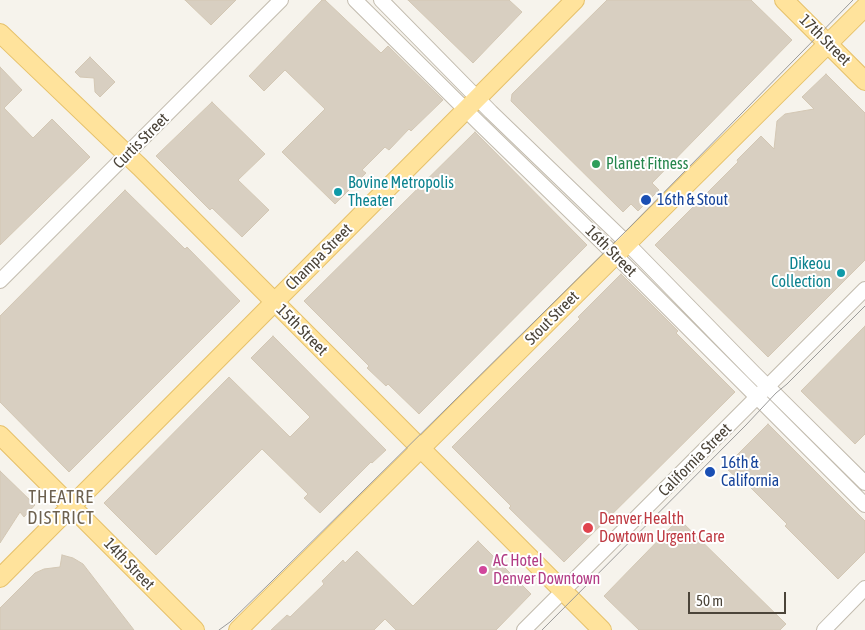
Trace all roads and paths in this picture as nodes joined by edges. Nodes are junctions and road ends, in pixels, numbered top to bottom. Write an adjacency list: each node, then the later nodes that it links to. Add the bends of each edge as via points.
1 (281, 0): 11 (street, Curtis Street)
2 (355, 0): 10 (street, 16th Street)
3 (381, 0): 10 (street, 16th Street)
4 (575, 0): 10 (main road, Champa Street)
5 (784, 0): 8 (main road, 17th Street)
6 (865, 7): 8 (main road, Stout Street)
7 (0, 33): 11 (main road, 15th Street)
8 (828, 44): 9 (main road, 17th Street); 12 (main road, Stout Street)
9 (865, 80)
10 (472, 104): 12 (street, 16th Street); 15 (main road, Champa Street)
11 (127, 155): 13 (street, Curtis Street); 15 (main road, 15th Street)
12 (621, 249): 16 (street, 16th Street); 17 (street, 16th Street); 19 (main road, Stout Street)
13 (0, 281)
14 (865, 289): 16 (street, California Street)
15 (274, 302): 19 (main road, 15th Street); 21 (main road, Champa Street)
16 (768, 386): 17 (street, California Street); 20 (street, 16th Street)
17 (757, 398): 22 (street, 16th Street); 25 (street, California Street)
18 (0, 435): 21 (main road, 14th Street)
19 (420, 449): 25 (main road, 15th Street); 27 (main road, Stout Street)
20 (865, 483)
21 (72, 506): 23 (main road, Champa Street); 26 (main road, 14th Street)
22 (865, 506)
23 (0, 578)
24 (865, 588): 30 (street)
25 (563, 592): 28 (street, California Street); 29 (main road, 15th Street)
26 (195, 630)
27 (238, 630)
28 (524, 630)
29 (602, 630)
30 (824, 630)

